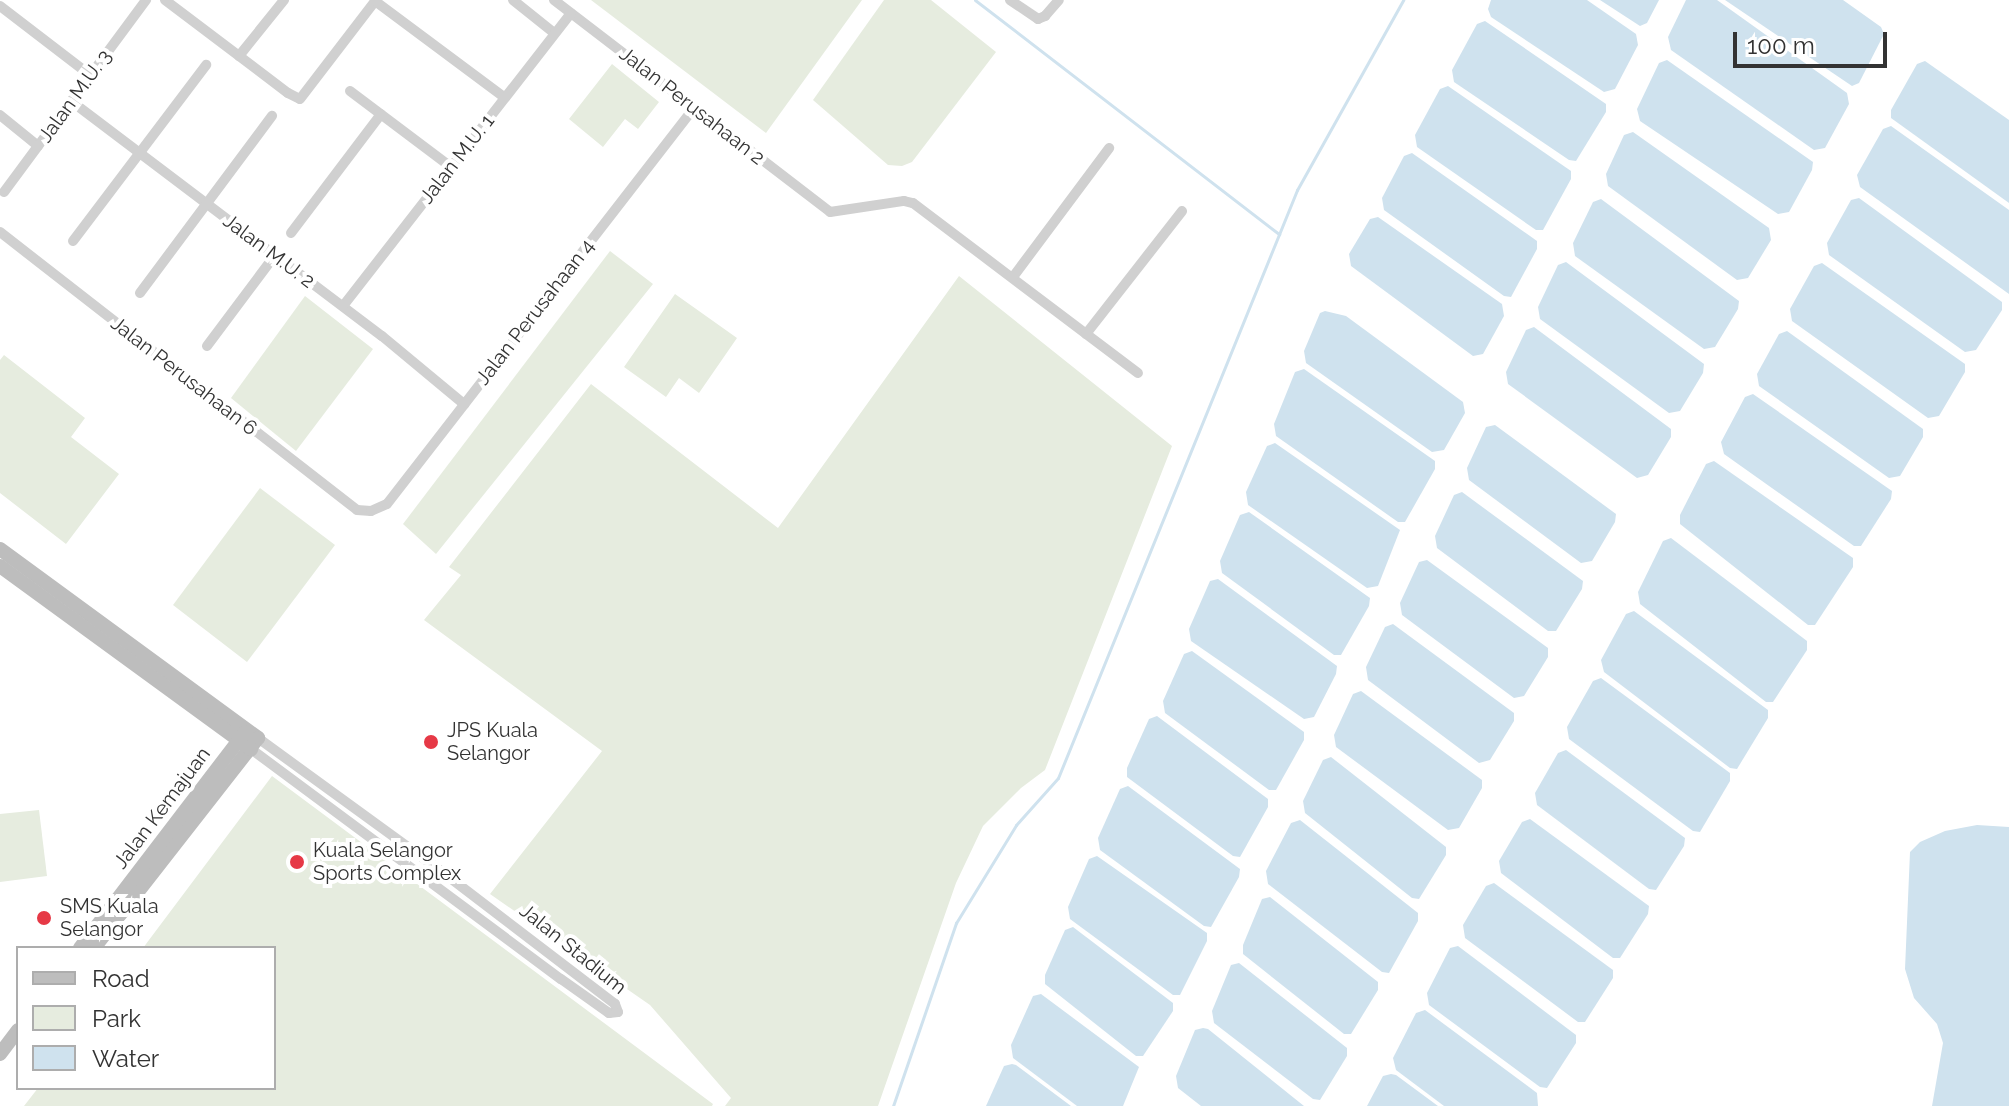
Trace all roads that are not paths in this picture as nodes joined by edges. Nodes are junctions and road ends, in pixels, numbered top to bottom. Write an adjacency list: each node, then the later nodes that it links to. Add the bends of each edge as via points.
1 (165, 0): 12 (street)
2 (284, 0): 12 (street)
3 (513, 0): 11 (street)
4 (554, 0): 10 (street, Jalan Perusahaan 2)
5 (1010, 0): 6 (street, via 1038,19)
6 (1059, 0)
7 (375, 1): 12 (street, via 304,95 295,98); 16 (street)
8 (139, 2): 14 (street, Jalan M.U. 3)
9 (0, 6): 14 (street)
10 (571, 13): 11 (street, Jalan M.U. 1); 18 (street, Jalan Perusahaan 2)
11 (554, 33): 16 (street, Jalan M.U. 1)
12 (239, 56)
13 (206, 65): 24 (street)
14 (90, 75): 17 (street, Jalan M.U. 3)
15 (350, 91): 19 (street)
16 (505, 98): 25 (street, Jalan M.U. 1)
17 (71, 101): 22 (street, Jalan M.U. 3); 24 (street, Jalan M.U. 2)
18 (694, 108): 33 (street, Jalan Perusahaan 2, via 830,212 913,203); 39 (street, Jalan Perusahaan 4)
19 (381, 114): 25 (street); 30 (street)
20 (0, 115): 22 (street)
21 (272, 116): 27 (street)
22 (38, 146): 26 (street, Jalan M.U. 3)
23 (1109, 148): 33 (street)
24 (140, 153): 27 (street, Jalan M.U. 2); 31 (street)
25 (451, 167): 35 (street, Jalan M.U. 1)
26 (4, 192)
27 (207, 204): 32 (street, Jalan M.U. 2); 34 (street)
28 (1182, 211): 36 (street)
29 (0, 232): 40 (street, Jalan Perusahaan 6, via 357,510)
30 (291, 233)
31 (73, 241)
32 (275, 255): 35 (street, Jalan M.U. 2); 37 (street)
33 (1013, 277): 36 (street)
34 (140, 293)
35 (343, 306): 39 (street, Jalan M.U. 2)
36 (1086, 334): 38 (street)
37 (207, 346)
38 (1138, 373)
39 (464, 404): 40 (street, Jalan Perusahaan 4, via 387,504)
40 (371, 511)
41 (0, 549): 43 (street, Jalan Stadium)
42 (0, 566): 43 (street, Jalan Stadium)
43 (249, 739): 43 (street, Jalan Stadium, via 453,880 615,1004 618,1012 609,1013 561,979); 44 (street, Jalan Kemajuan); 45 (street, Jalan Kemajuan)
44 (82, 946)
45 (95, 946)
46 (16, 1033): 48 (street)
47 (16, 1048): 49 (street)
48 (0, 1054)
49 (0, 1068)

